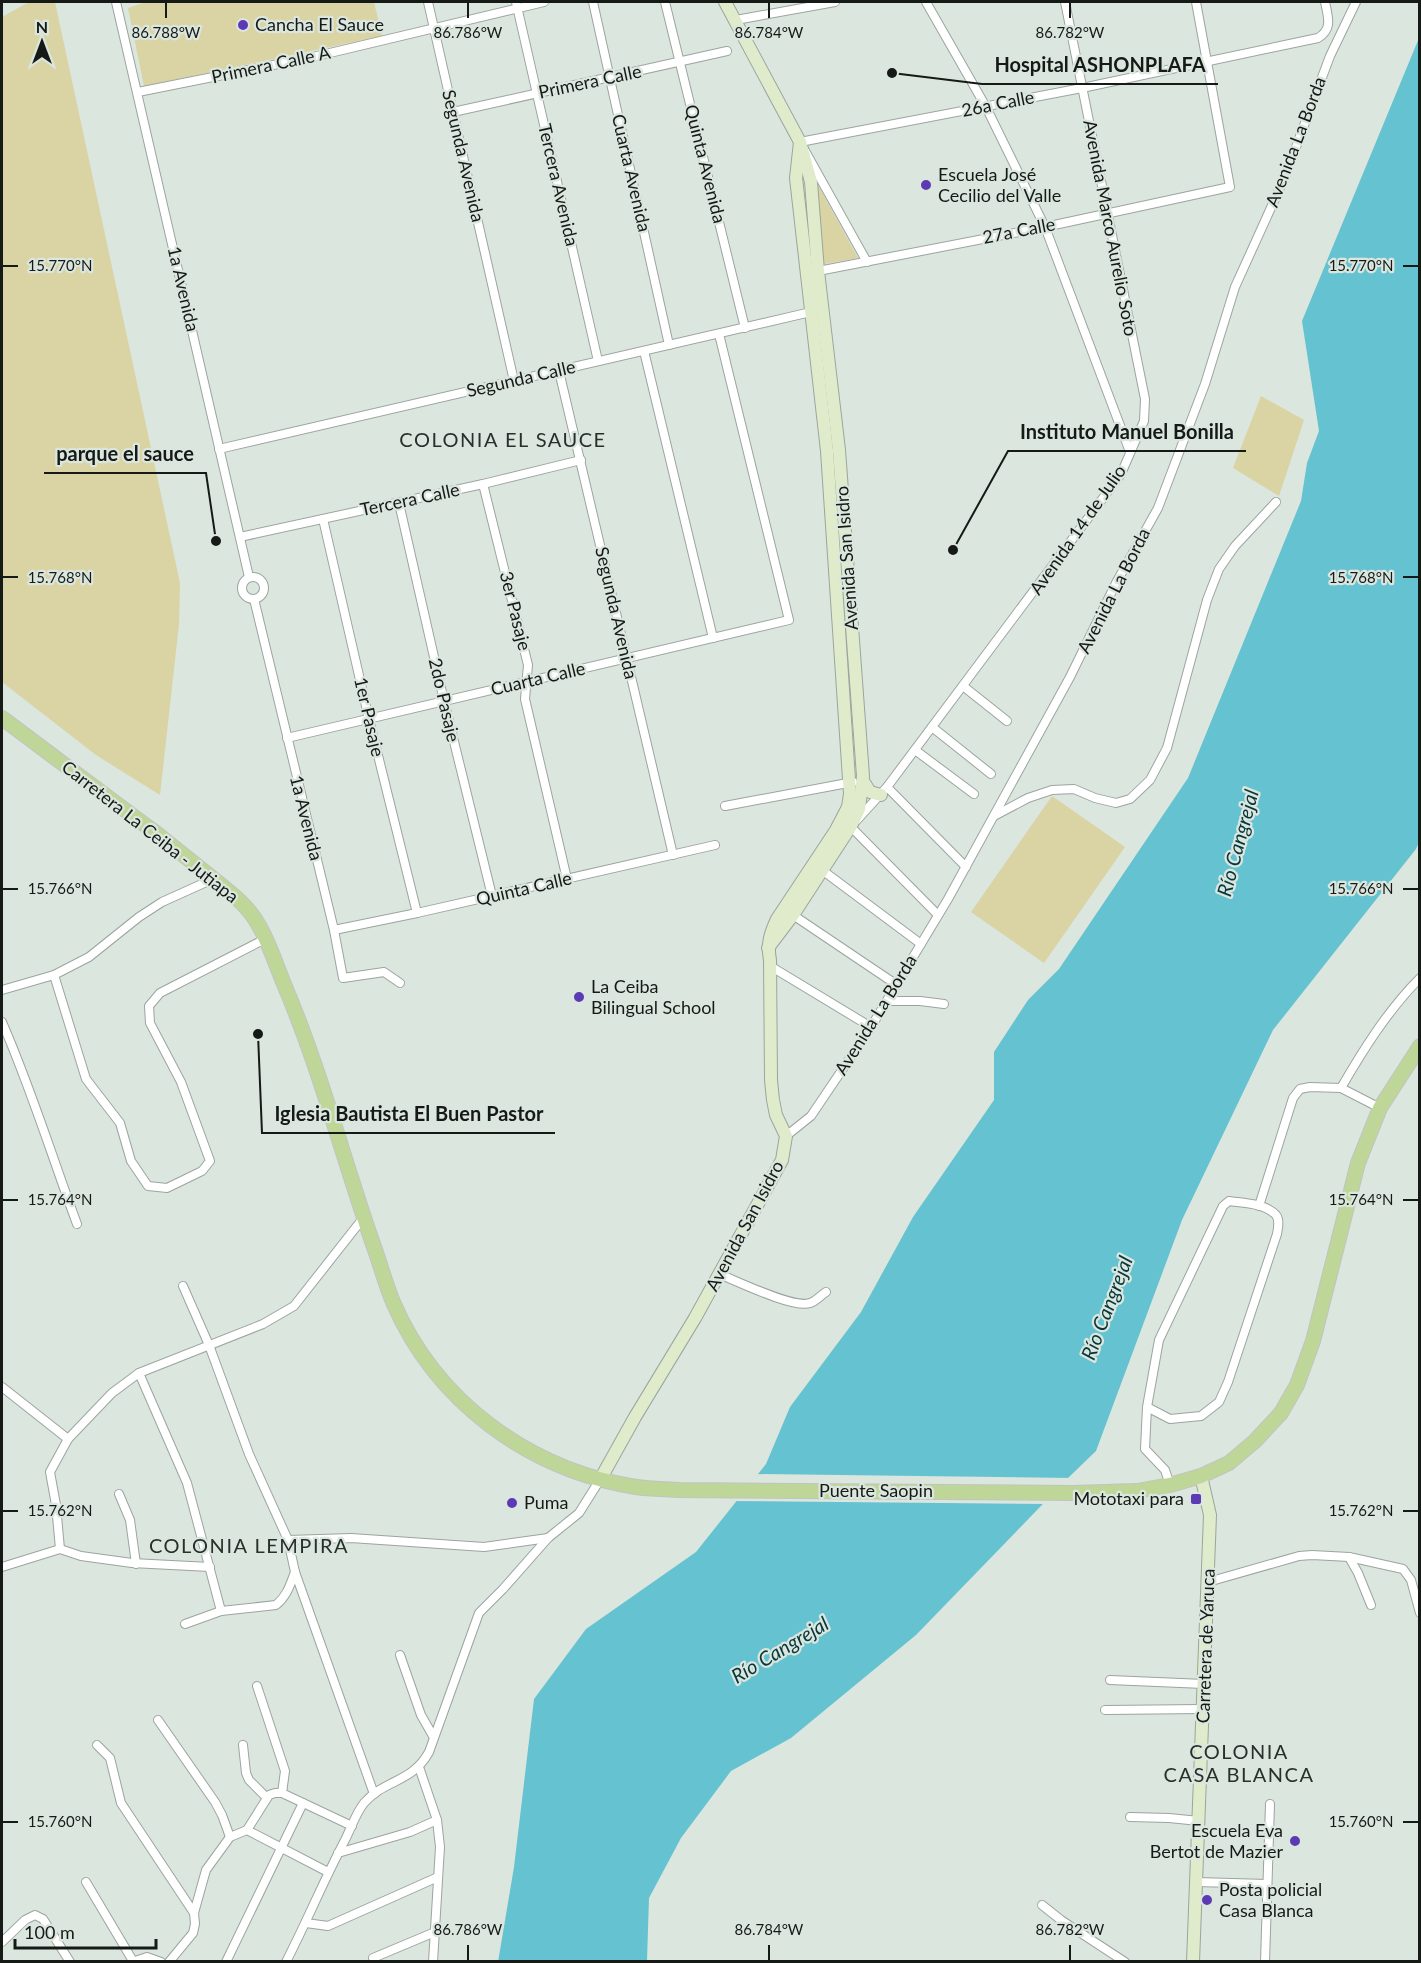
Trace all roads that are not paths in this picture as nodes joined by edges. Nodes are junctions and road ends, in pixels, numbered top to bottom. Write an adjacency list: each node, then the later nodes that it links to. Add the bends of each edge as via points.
1 (116, 2): 21 (street, 1a Avenida)
2 (428, 2): 15 (street, Segunda Avenida)
3 (544, 2): 13 (street, Primera Calle A)
4 (593, 2): 19 (street, Cuarta Avenida)
5 (665, 2): 17 (street, Quinta Avenida)
6 (725, 2): 14 (street, Avenida San Isidro)
7 (835, 2): 14 (street)
8 (926, 2): 23 (street, Avenida 14 de Julio)
9 (1065, 2): 20 (street, Avenida Marco Aurelio Soto)
10 (1196, 2): 18 (street)
11 (1325, 2): 18 (street, 26a Calle, via 1329,24 1326,34)
12 (1356, 2): 64 (street, Avenida La Borda, via 1235,287 1205,384 1158,508)
13 (517, 4): 15 (street, Primera Calle A); 22 (street, Tercera Avenida)
14 (736, 20): 25 (street, Avenida San Isidro)
15 (434, 27): 21 (street, Primera Calle A, via 313,57); 24 (street, Segunda Avenida)
16 (727, 51): 17 (street, Primera Calle)
17 (680, 62): 19 (street, Primera Calle); 31 (street, Quinta Avenida)
18 (1207, 63): 20 (street, 26a Calle); 26 (street, 27a Calle, via 1230,187)
19 (609, 77): 22 (street, Primera Calle); 33 (street, Cuarta Avenida)
20 (1082, 88): 23 (street, 26a Calle); 26 (street, Avenida Marco Aurelio Soto)
21 (138, 92): 38 (street, 1a Avenida)
22 (537, 93): 24 (street, Primera Calle); 35 (street, Tercera Avenida)
23 (986, 106): 25 (street, 26a Calle); 27 (street, Avenida 14 de Julio)
24 (453, 112): 37 (street, Segunda Avenida)
25 (800, 142): 28 (street, Avenida San Isidro); 29 (street, Avenida San Isidro, via 810,182)
26 (1107, 213): 27 (street, 27a Calle); 39 (street, Avenida Marco Aurelio Soto, via 1145,399 1144,421)
27 (1045, 226): 28 (street, 27a Calle); 39 (street, Avenida 14 de Julio)
28 (867, 262): 29 (street, 27a Calle)
29 (812, 272): 30 (street, Avenida San Isidro)
30 (817, 311): 31 (street, Segunda Calle); 60 (street, Avenida San Isidro, via 839,450)
31 (745, 328): 32 (street, Segunda Calle)
32 (719, 334): 33 (street, Segunda Calle); 48 (street, Cuarta Calle, via 789,620)
33 (669, 345): 34 (street, Segunda Calle)
34 (644, 351): 35 (street, Segunda Calle); 48 (street)
35 (598, 362): 36 (street, Segunda Calle)
36 (559, 371): 37 (street, Segunda Calle); 40 (street, Segunda Avenida)
37 (514, 381): 38 (street, Segunda Calle)
38 (219, 449): 45 (street, 1a Avenida)
39 (1130, 452): 51 (street, Avenida 14 de Julio, via 1121,474)
40 (580, 460): 41 (street, Tercera Calle); 49 (street, Segunda Avenida)
41 (483, 484): 43 (street, Tercera Calle); 50 (street, 3er Pasaje, via 528,665)
42 (1276, 502): 64 (street, via 1219,570 1207,600 1167,748 1150,780 1130,799 1116,803 1074,789 1052,790)
43 (399, 503): 44 (street, Tercera Calle); 52 (street, 2do Pasaje)
44 (323, 519): 45 (street, Tercera Calle); 53 (street, 1er Pasaje)
45 (240, 537): 46 (street, 1a Avenida)
46 (249, 577): 47 (street, 1a Avenida, via 242,592); 47 (street, 1a Avenida, via 264,585 263,592)
47 (254, 599): 57 (street, 1a Avenida)
48 (713, 638): 49 (street, Cuarta Calle)
49 (626, 658): 50 (street, Cuarta Calle); 67 (street, Segunda Avenida)
50 (527, 682): 52 (street, Cuarta Calle); 71 (street, 3er Pasaje, via 525,699)
51 (963, 686): 55 (street); 56 (street, Avenida 14 de Julio)
52 (444, 701): 53 (street, Cuarta Calle); 73 (street, 2do Pasaje)
53 (369, 719): 57 (street, Cuarta Calle); 74 (street, 1er Pasaje)
54 (3, 721): 70 (main road, Carretera La Ceiba - Jutiapa)
55 (1008, 721)
56 (932, 727): 58 (street, Avenida 14 de Julio); 59 (street)
57 (287, 738): 77 (street, 1a Avenida)
58 (915, 750): 61 (street, Avenida 14 de Julio); 62 (street)
59 (991, 774)
60 (857, 782): 61 (street, via 870,792); 63 (street); 65 (street, Avenida San Isidro, via 860,809)
61 (884, 791): 65 (street, Avenida 14 de Julio); 68 (street)
62 (974, 794)
63 (725, 806)
64 (993, 816): 68 (street, Avenida La Borda)
65 (846, 823): 69 (street, Avenida San Isidro); 72 (street, Avenida San Isidro); 76 (street)
66 (715, 845): 67 (street, Quinta Calle)
67 (673, 855): 71 (street, Quinta Calle)
68 (966, 867): 76 (street, Avenida La Borda)
69 (822, 870): 72 (street, Avenida San Isidro); 79 (street)
70 (213, 879): 78 (main road, Carretera La Ceiba - Jutiapa, via 247,909); 82 (street, via 162,902 89,957)
71 (567, 879): 73 (street, Quinta Calle)
72 (802, 892): 75 (street, Avenida San Isidro); 80 (street, Avenida San Isidro, via 777,920)
73 (492, 896): 74 (street, Quinta Calle)
74 (417, 913): 77 (street, Quinta Calle)
75 (793, 915): 80 (street, Avenida San Isidro); 85 (street)
76 (938, 915): 79 (street, Avenida La Borda)
77 (334, 930): 84 (street, 1a Avenida, via 343,978 384,972)
78 (265, 939): 82 (street, via 160,993 149,1006 150,1023 181,1082 210,1161 202,1171 167,1188 148,1186 131,1161 120,1123 86,1079); 96 (main road, Carretera La Ceiba - Jutiapa, via 318,1072)
79 (921, 944): 85 (street, Avenida La Borda)
80 (768, 948): 81 (street, Avenida San Isidro)
81 (770, 966): 90 (street); 94 (street, Avenida San Isidro, via 771,1080 776,1115)
82 (54, 975): 86 (street)
83 (1419, 978): 92 (street, via 1378,1030)
84 (400, 983)
85 (897, 985): 87 (street, Avenida La Borda)
86 (2, 990)
87 (887, 1001): 88 (street); 90 (street, Avenida La Borda)
88 (944, 1004)
89 (2, 1022): 97 (street)
90 (871, 1027): 94 (street, Avenida La Borda, via 811,1116)
91 (1419, 1046): 93 (main road)
92 (1341, 1088): 93 (street); 95 (street, via 1300,1089 1293,1098)
93 (1380, 1108): 106 (main road, via 1358,1163 1313,1341 1297,1385 1281,1413 1255,1442 1228,1463)
94 (786, 1136): 98 (street, Avenida San Isidro, via 782,1160)
95 (1259, 1206): 104 (street, via 1229,1201 1223,1206 1159,1340); 104 (street, via 1276,1215 1277,1234 1219,1402 1201,1416 1170,1419)
96 (364, 1217): 101 (street, via 294,1306 263,1324); 107 (main road, Carretera La Ceiba - Jutiapa, via 403,1321 428,1363 454,1393 520,1447 561,1467)
97 (77, 1224)
98 (720, 1274): 100 (street, via 799,1304 811,1303); 107 (street, Avenida San Isidro)
99 (183, 1286): 101 (street)
100 (826, 1292)
101 (209, 1345): 102 (street); 112 (street, via 249,1454)
102 (139, 1373): 105 (street, via 112,1393); 117 (street, via 187,1483)
103 (2, 1387): 105 (street)
104 (1147, 1407): 108 (street, via 1145,1449 1165,1470)
105 (68, 1439): 113 (street, via 50,1472)
106 (1201, 1476): 108 (main road); 119 (street, Carretera de Yaruca, via 1210,1515)
107 (601, 1478): 109 (main road, Carretera La Ceiba - Jutiapa, via 636,1487); 111 (street, via 579,1513)
108 (1170, 1485): 109 (main road, Puente Saopin, via 1137,1491 1073,1493)
109 (680, 1490)
110 (119, 1494): 115 (street, via 130,1521)
111 (548, 1538): 112 (street, via 484,1547 351,1538); 131 (street, via 478,1613)
112 (288, 1540): 118 (street)
113 (60, 1550): 115 (street); 116 (street)
114 (1348, 1557): 119 (street, via 1299,1556); 120 (street); 122 (street, via 1403,1569 1411,1580)
115 (136, 1564): 117 (street)
116 (2, 1567)
117 (210, 1568): 121 (street)
118 (295, 1572): 121 (street, via 288,1591 276,1605); 136 (street)
119 (1208, 1582): 126 (street, Carretera de Yaruca)
120 (1371, 1605)
121 (221, 1611): 123 (street)
122 (1419, 1613)
123 (185, 1624)
124 (400, 1655): 131 (street, via 421,1715)
125 (1110, 1680): 126 (street)
126 (1204, 1684): 128 (street, Carretera de Yaruca)
127 (257, 1686): 135 (street, via 285,1772)
128 (1203, 1709): 129 (street); 142 (street, Carretera de Yaruca)
129 (1105, 1710)
130 (158, 1720): 145 (street, via 215,1802)
131 (434, 1737): 134 (street)
132 (97, 1745): 154 (street, via 110,1758 121,1803)
133 (243, 1745): 137 (street, via 249,1780)
134 (419, 1767): 136 (street); 141 (street)
135 (282, 1793): 137 (street, via 272,1793); 138 (street)
136 (374, 1794): 143 (street, via 363,1804)
137 (267, 1798): 144 (street)
138 (303, 1803): 143 (street); 146 (street)
139 (1270, 1804): 152 (street)
140 (1130, 1817): 142 (street)
141 (437, 1820): 147 (street); 149 (street)
142 (1199, 1821): 151 (street, Carretera de Yaruca)
143 (352, 1826): 147 (street)
144 (247, 1830): 145 (street); 146 (street)
145 (230, 1837): 154 (street, via 206,1870)
146 (281, 1849): 148 (street); 163 (street)
147 (338, 1853): 148 (street)
148 (328, 1872): 155 (street)
149 (438, 1877): 155 (street, via 328,1926); 156 (street)
150 (86, 1882): 159 (street)
151 (1197, 1882): 152 (street); 167 (street, Carretera de Yaruca)
152 (1267, 1884): 168 (street)
153 (1042, 1905): 166 (street)
154 (194, 1913): 162 (street, via 193,1933)
155 (306, 1923): 164 (street)
156 (435, 1932): 158 (street); 165 (street)
157 (2, 1942): 160 (street, via 35,1915 43,1919)
158 (373, 1958)
159 (132, 1961): 161 (street, via 147,1957)
160 (70, 1962)
161 (161, 1962)
162 (169, 1962)
163 (226, 1962)
164 (286, 1962)
165 (433, 1962)
166 (1125, 1962)
167 (1193, 1962)
168 (1265, 1962)

